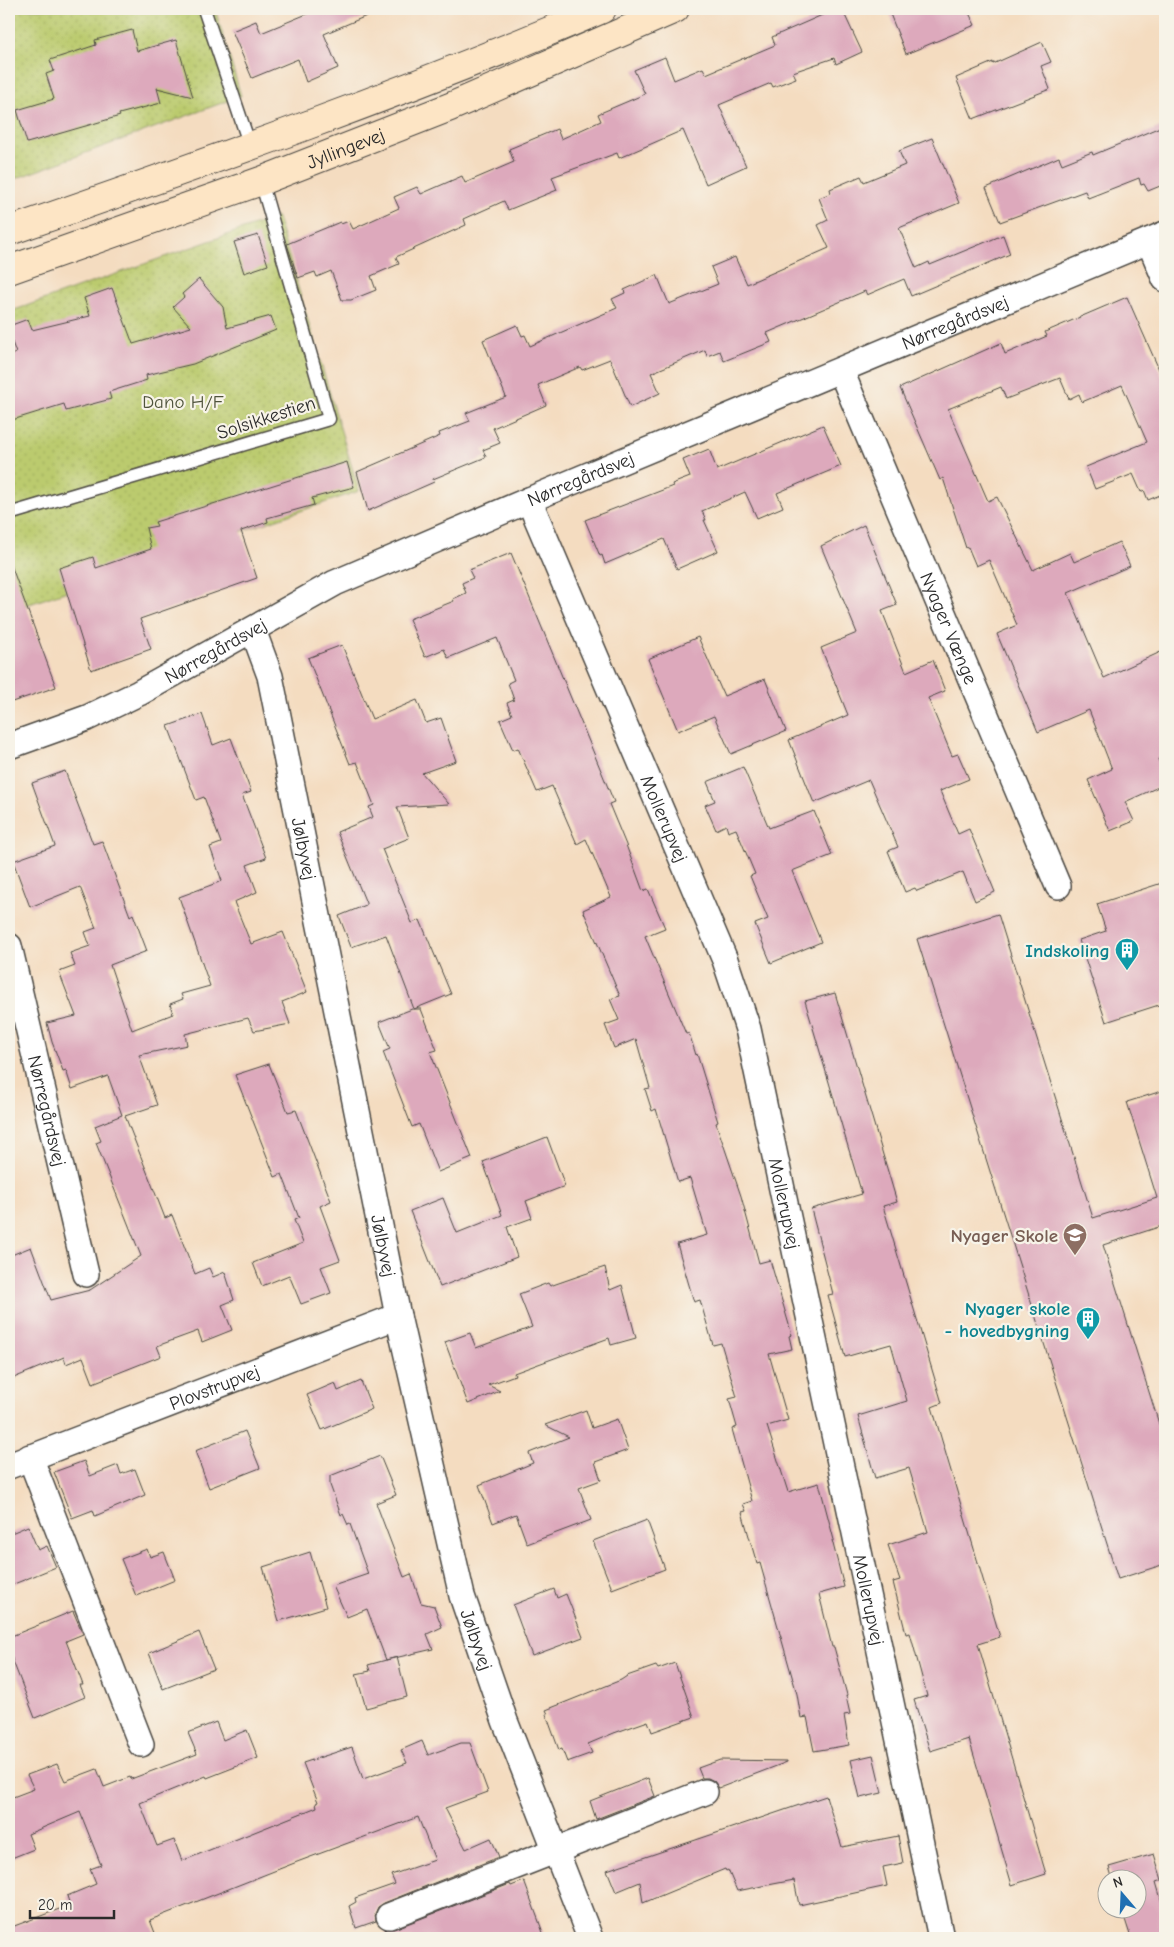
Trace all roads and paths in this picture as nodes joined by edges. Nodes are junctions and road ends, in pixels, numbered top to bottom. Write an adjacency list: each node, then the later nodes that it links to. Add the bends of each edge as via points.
1 (204, 9): 4 (lane)
2 (602, 9): 4 (street, Jyllingevej, via 397,93)
3 (676, 9): 5 (street, Jyllingevej, via 450,107)
4 (250, 146): 6 (street, Jyllingevej)
5 (261, 181): 8 (street, Jyllingevej); 12 (lane, Solsikkestien, via 329,419)
6 (9, 230)
7 (1157, 237): 9 (street); 10 (street, Nørregårdsvej)
8 (9, 270)
9 (1165, 279)
10 (841, 371): 11 (street, Nørregårdsvej); 15 (street, Nyager Vænge)
11 (529, 500): 13 (street, Nørregårdsvej, via 334,583); 25 (street, Mollerupvej, via 724,960 748,1029)
12 (9, 514)
13 (253, 630): 14 (street, Nørregårdsvej, via 87,718); 18 (street, Jølbyvej, via 270,676)
14 (9, 746)
15 (1058, 886)
16 (9, 946): 17 (street, Nørregårdsvej)
17 (86, 1274)
18 (398, 1316): 19 (street, Plovstrupvej); 22 (street, Jølbyvej, via 462,1596)
19 (20, 1462): 20 (street, Plovstrupvej)
20 (140, 1744)
21 (704, 1792): 22 (street)
22 (555, 1852): 23 (street); 24 (street, Jølbyvej)
23 (389, 1916)
24 (590, 1938)
25 (941, 1938)

